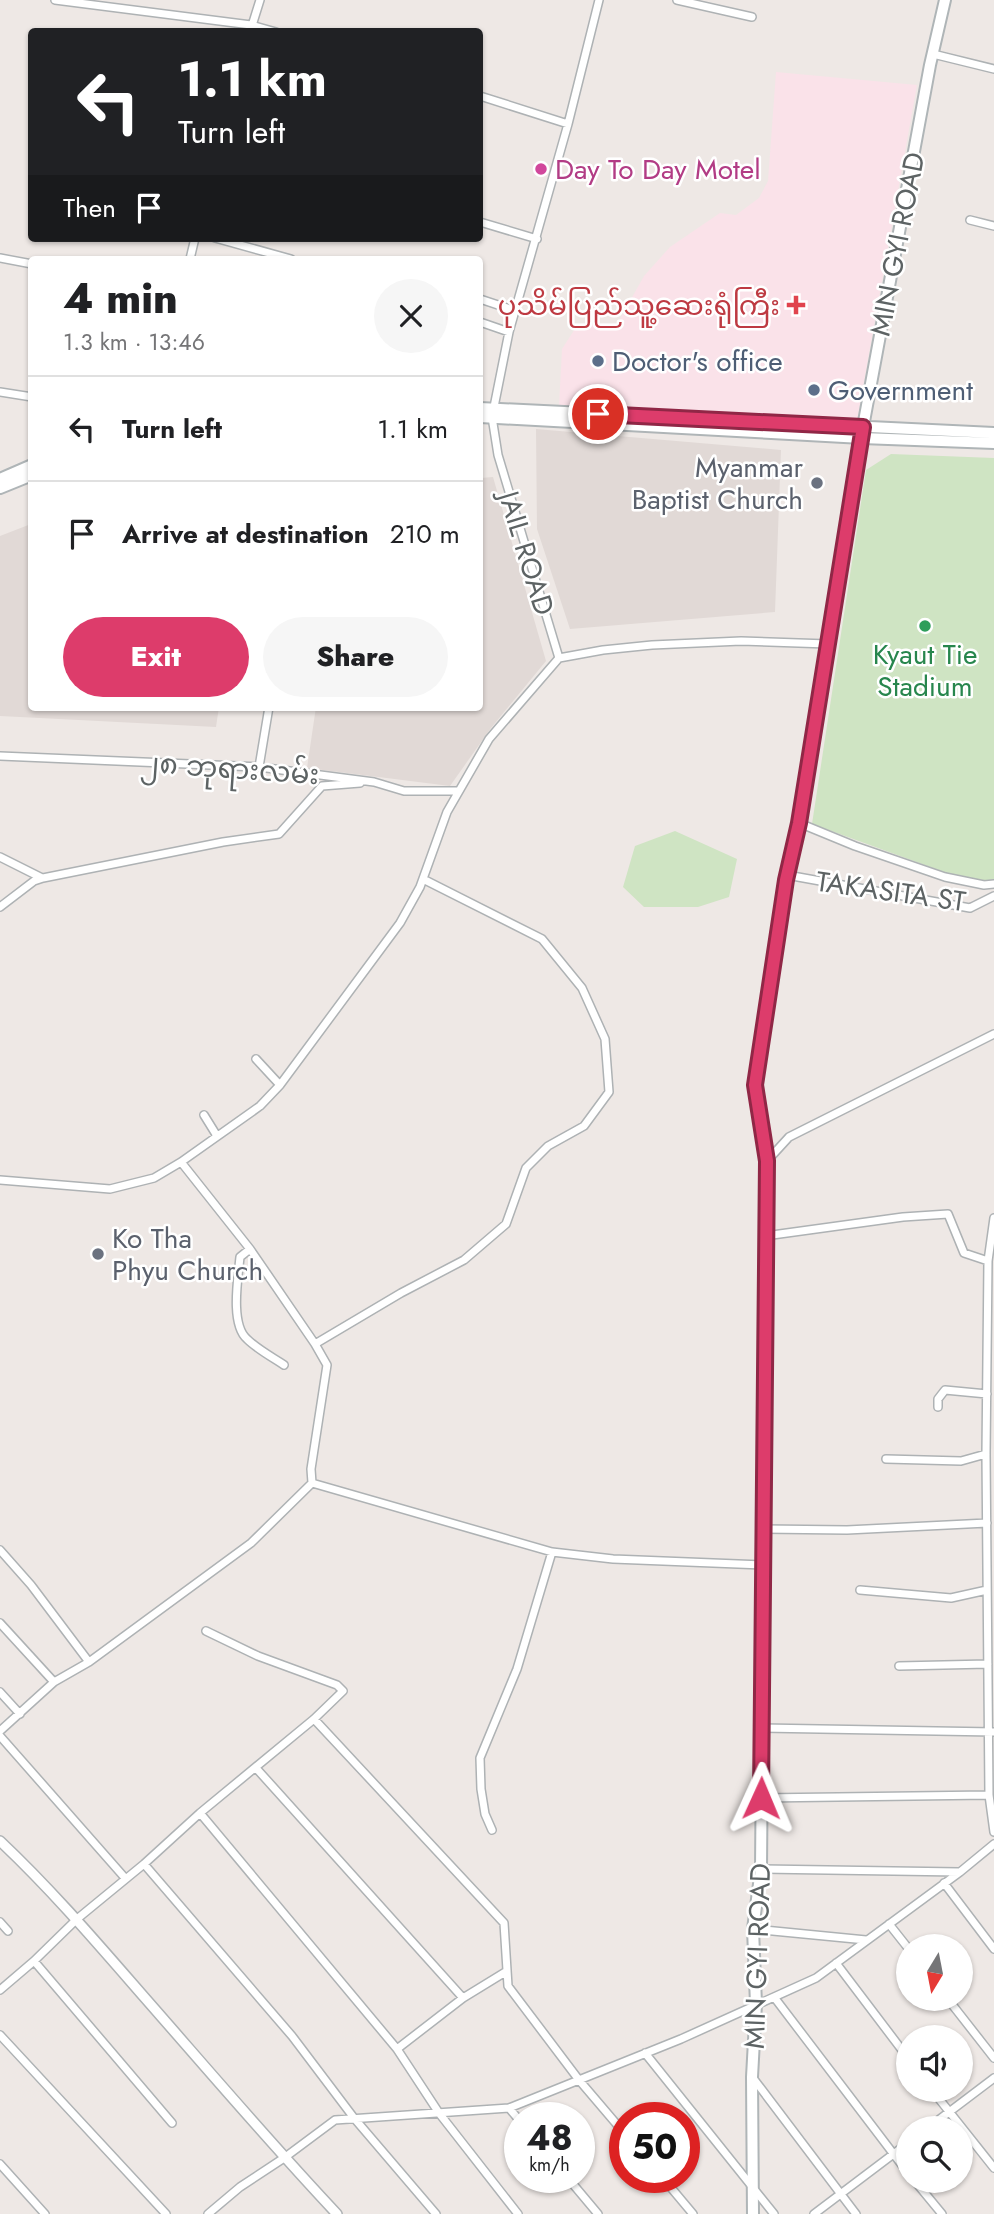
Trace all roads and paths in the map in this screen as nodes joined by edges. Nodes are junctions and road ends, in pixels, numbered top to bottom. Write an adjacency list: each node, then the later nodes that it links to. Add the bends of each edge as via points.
1 (55, 0): 7 (street)
2 (260, 0): 7 (street)
3 (599, 0): 11 (street, JAIL ROAD)
4 (677, 0): 6 (street)
5 (945, 0): 8 (main road, MIN GYI ROAD)
6 (752, 17)
7 (251, 28)
8 (933, 54): 9 (street); 29 (main road, MIN GYI ROAD)
9 (994, 69)
10 (483, 97): 11 (street)
11 (568, 124): 15 (street, JAIL ROAD)
12 (971, 220): 14 (street)
13 (483, 223): 15 (street)
14 (994, 226)
15 (537, 239): 21 (street, JAIL ROAD)
16 (229, 242): 17 (street)
17 (280, 256)
18 (0, 258): 19 (street)
19 (28, 263)
20 (483, 300): 21 (street)
21 (516, 311): 23 (street, JAIL ROAD)
22 (483, 323): 23 (street)
23 (509, 332): 27 (street, JAIL ROAD)
24 (0, 392): 25 (street)
25 (28, 396)
26 (483, 409): 27 (main road)
27 (492, 412): 28 (main road); 29 (main road); 37 (street, JAIL ROAD, via 498,455)
28 (483, 415)
29 (862, 432): 30 (main road); 31 (main road); 36 (main road, MIN GYI ROAD)
30 (994, 433)
31 (994, 443)
32 (28, 467): 34 (main road)
33 (28, 477): 35 (main road)
34 (0, 479)
35 (0, 488)
36 (828, 644): 37 (street, via 741,641 603,650); 43 (main road, MIN GYI ROAD)
37 (559, 658): 42 (street, via 489,740)
38 (268, 711): 40 (street)
39 (0, 756): 40 (street, ၂၈ ဘုရားလမ်း)
40 (259, 767): 41 (street, ၂၈ ဘုရားလမ်း)
41 (374, 782): 42 (street, ၂၈ ဘုရားလမ်း, via 404,791); 46 (street, via 322,786 279,834)
42 (458, 791): 47 (street)
43 (799, 823): 45 (main road, MIN GYI ROAD); 48 (street, via 945,877)
44 (0, 857): 46 (street)
45 (787, 875): 49 (street, TAKASITA ST, via 970,908); 56 (main road, MIN GYI ROAD, via 755,1085)
46 (43, 878): 50 (street)
47 (423, 879): 53 (street, via 400,923); 64 (street, via 542,939 582,988 606,1039 609,1093 584,1126 548,1146 526,1168 506,1224 464,1260)
48 (994, 884)
49 (994, 897)
50 (0, 907)
51 (994, 1034): 56 (street, via 789,1137)
52 (256, 1059): 53 (street)
53 (280, 1085): 55 (street, via 260,1106)
54 (204, 1115): 55 (street)
55 (217, 1136): 57 (street)
56 (767, 1161): 60 (main road, MIN GYI ROAD)
57 (181, 1162): 58 (street, via 154,1178 110,1189); 61 (street)
58 (0, 1180)
59 (994, 1218): 62 (street)
60 (765, 1236): 62 (street, via 948,1214 964,1253); 72 (main road, MIN GYI ROAD)
61 (250, 1249): 64 (street); 65 (street, via 240,1257 238,1321 244,1338)
62 (988, 1261): 63 (street)
63 (991, 1319): 66 (street)
64 (315, 1344): 70 (street, via 327,1365 310,1469)
65 (284, 1365)
66 (987, 1394): 67 (street, via 944,1390); 68 (street)
67 (938, 1407)
68 (986, 1454): 69 (street, via 961,1461); 71 (street)
69 (886, 1459)
70 (312, 1483): 74 (street); 80 (street, via 251,1543)
71 (987, 1523): 72 (street); 77 (street)
72 (763, 1529): 75 (main road, MIN GYI ROAD)
73 (0, 1550): 80 (street)
74 (552, 1552): 75 (street); 95 (street, via 517,1669 480,1758 485,1814)
75 (763, 1565): 87 (main road, MIN GYI ROAD)
76 (860, 1590): 77 (street, via 951,1598)
77 (987, 1590): 81 (street)
78 (0, 1623): 83 (street)
79 (206, 1631): 86 (street, via 344,1691)
80 (89, 1662): 83 (street)
81 (988, 1664): 82 (street); 89 (street)
82 (899, 1666)
83 (54, 1682): 85 (street)
84 (0, 1692): 85 (street)
85 (20, 1714): 88 (street)
86 (314, 1719): 91 (street); 114 (street, via 504,1923)
87 (762, 1728): 89 (street); 93 (main road, MIN GYI ROAD)
88 (0, 1731)
89 (991, 1732): 92 (street)
90 (0, 1736): 102 (street)
91 (256, 1768): 94 (street); 117 (street)
92 (989, 1795): 93 (street); 96 (street)
93 (761, 1798): 100 (main road, MIN GYI ROAD)
94 (200, 1813): 99 (street); 122 (street)
95 (492, 1830)
96 (994, 1832)
97 (0, 1841): 104 (street)
98 (994, 1844): 101 (street)
99 (144, 1864): 102 (street); 135 (street, via 292,2036)
100 (761, 1869): 101 (street); 107 (main road, MIN GYI ROAD)
101 (960, 1872): 103 (street)
102 (125, 1878): 104 (street)
103 (944, 1883): 106 (street); 111 (street)
104 (77, 1919): 112 (street); 139 (street)
105 (0, 1922): 108 (street)
106 (889, 1924): 109 (street); 110 (street)
107 (752, 1929): 110 (street); 118 (main road, MIN GYI ROAD)
108 (8, 1931)
109 (897, 1934)
110 (867, 1940): 113 (street)
111 (994, 1949)
112 (34, 1961): 115 (street); 136 (street)
113 (836, 1963): 116 (street, via 816,1978); 121 (street)
114 (507, 1971): 117 (street); 127 (street, via 508,1986)
115 (0, 1990)
116 (774, 1997): 118 (street); 138 (street)
117 (463, 1998): 122 (street)
118 (756, 2004): 123 (street); 125 (main road, MIN GYI ROAD)
119 (957, 2011): 124 (street)
120 (0, 2035): 149 (street)
121 (896, 2042)
122 (397, 2049): 132 (street)
123 (645, 2053): 127 (street); 143 (street)
124 (994, 2058)
125 (752, 2077): 143 (main road, MIN GYI ROAD); 147 (street)
126 (994, 2078): 131 (street)
127 (579, 2080): 128 (street); 133 (street)
128 (524, 2102)
129 (941, 2102): 131 (street)
130 (504, 2108): 132 (street)
131 (949, 2112): 134 (street); 142 (street)
132 (439, 2113): 135 (street); 153 (street)
133 (609, 2115)
134 (944, 2116)
135 (354, 2118): 139 (street, via 335,2120); 152 (street)
136 (173, 2123)
137 (896, 2153): 138 (street)
138 (893, 2155): 140 (street); 147 (street)
139 (284, 2158): 150 (street); 151 (street)
140 (896, 2159)
141 (0, 2164): 148 (street)
142 (994, 2168)
143 (752, 2184): 156 (main road, MIN GYI ROAD); 157 (street)
144 (580, 2193): 154 (street)
145 (675, 2193): 155 (street)
146 (925, 2193): 160 (street)
147 (840, 2195): 158 (street); 159 (street)
148 (45, 2214)
149 (166, 2214)
150 (208, 2214)
151 (337, 2214)
152 (436, 2214)
153 (518, 2214)
154 (598, 2214)
155 (693, 2214)
156 (753, 2214)
157 (774, 2214)
158 (814, 2214)
159 (856, 2214)
160 (942, 2214)

